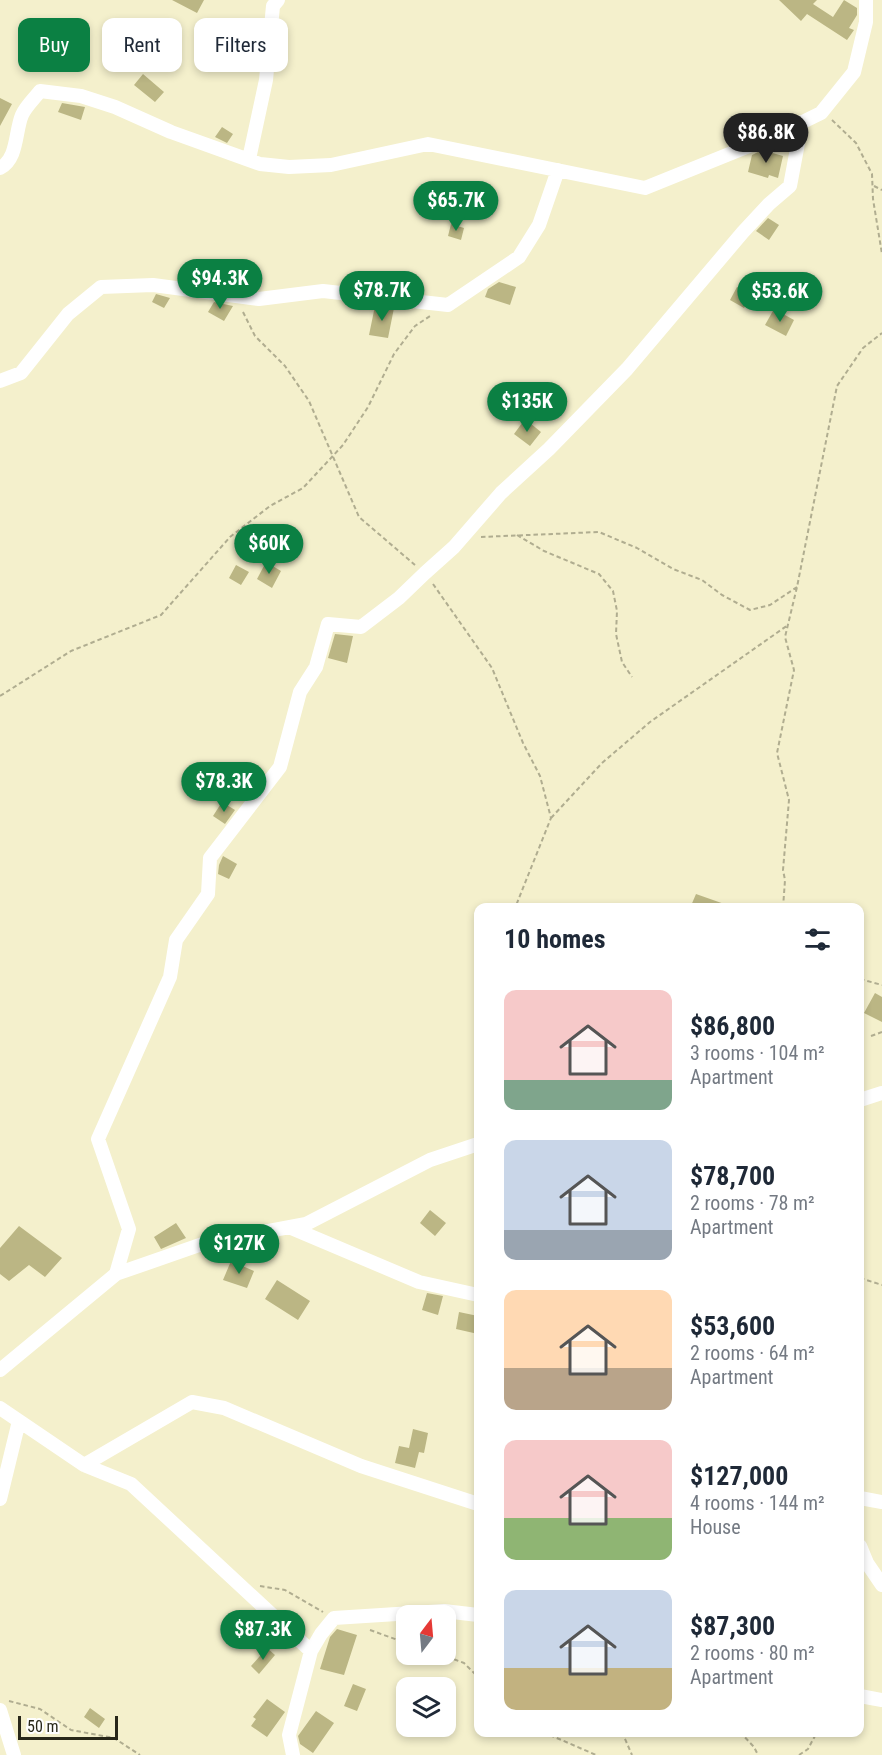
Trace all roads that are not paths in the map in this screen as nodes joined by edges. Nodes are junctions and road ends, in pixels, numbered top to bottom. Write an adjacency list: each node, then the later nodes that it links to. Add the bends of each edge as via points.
1 (278, 0): 4 (street, via 273,6 266,80)
2 (866, 0): 3 (street, via 866,22 854,72 821,113)
3 (802, 122): 6 (street, via 645,188); 12 (street, via 790,186 743,232 627,369 399,598 361,627 328,624 316,667 300,692 280,766 210,858 208,894 176,940 170,977 99,1139 129,1230)
4 (249, 159): 5 (street, via 106,104 81,96 40,91 23,114 15,145); 6 (street, via 289,167 331,165 428,144)
5 (0, 168)
6 (558, 170): 7 (street, via 539,225 519,257 448,305 323,291 259,299 153,285 101,287 68,314 21,373)
7 (0, 381)
8 (882, 1094): 9 (street)
9 (864, 1099)
10 (474, 1145): 11 (street, via 430,1160 306,1224)
11 (289, 1227): 12 (street, via 208,1242); 13 (street, via 419,1282)
12 (116, 1274): 14 (street)
13 (474, 1294)
14 (0, 1370)
15 (0, 1408): 16 (street)
16 (19, 1421): 17 (street); 18 (street)
17 (84, 1465): 21 (street, via 192,1402 224,1408 361,1466); 25 (street, via 131,1484)
18 (0, 1499)
19 (864, 1499): 20 (street)
20 (882, 1502)
21 (474, 1503)
22 (864, 1556): 23 (street)
23 (882, 1585)
24 (474, 1615): 25 (street, via 444,1611 334,1618)
25 (311, 1651): 30 (street, via 289,1735)
26 (864, 1697): 27 (street)
27 (882, 1700)
28 (0, 1710): 29 (street)
29 (14, 1755)
30 (294, 1755)

